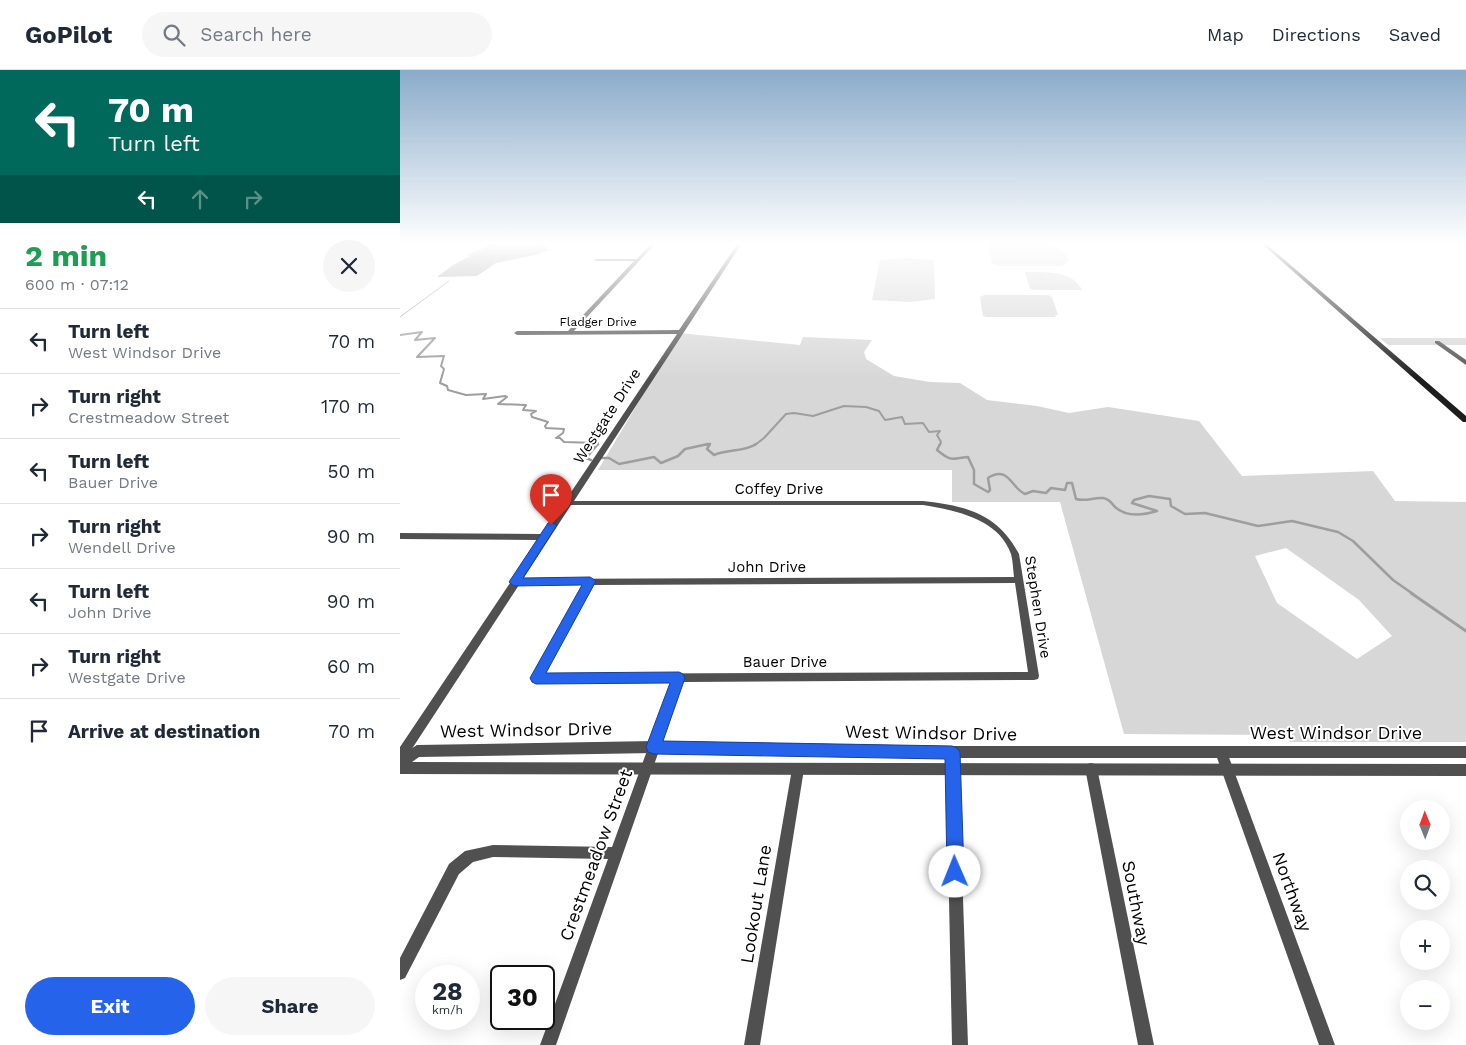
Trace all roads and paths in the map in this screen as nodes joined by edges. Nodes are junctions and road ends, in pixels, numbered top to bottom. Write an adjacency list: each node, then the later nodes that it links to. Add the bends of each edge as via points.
1 (611, 288): 6 (street)
2 (709, 288): 4 (street, Westgate Drive)
3 (1315, 288): 9 (main road)
4 (679, 332): 6 (street, Fladger Drive); 10 (street, Westgate Drive)
5 (517, 333): 6 (street, Fladger Drive)
6 (569, 333)
7 (1437, 342): 8 (street)
8 (1466, 363)
9 (1466, 420)
10 (567, 503): 11 (street, Coffey Drive, via 923,503 956,508); 13 (street, Westgate Drive)
11 (989, 522): 14 (street, Stephen Drive, via 1012,545)
12 (400, 536): 13 (street)
13 (544, 537): 16 (street, Westgate Drive)
14 (1020, 580): 15 (street, John Drive); 17 (street, Stephen Drive)
15 (590, 581): 16 (street, John Drive); 18 (street, Bauer Drive, via 536,678)
16 (514, 582): 23 (street, Westgate Drive)
17 (1034, 676): 18 (street, Bauer Drive)
18 (679, 678): 19 (street, Crestmeadow Street)
19 (654, 747): 20 (street, West Windsor Drive); 24 (street, West Windsor Drive, via 417,751); 26 (street, Crestmeadow Street)
20 (952, 752): 21 (street, West Windsor Drive); 27 (street)
21 (1221, 752): 22 (street, West Windsor Drive); 29 (street, Northway)
22 (1466, 752)
23 (400, 757)
24 (400, 763)
25 (400, 768): 26 (street)
26 (647, 768): 30 (street); 32 (street, Crestmeadow Street)
27 (952, 768): 28 (street); 30 (street); 36 (street)
28 (1090, 768): 29 (street); 37 (street, Southway)
29 (1227, 768): 31 (street); 38 (street, Northway)
30 (798, 769): 35 (street, Lookout Lane)
31 (1466, 770)
32 (617, 853): 33 (street, via 493,851 470,856 454,869); 34 (street, Crestmeadow Street)
33 (400, 972)
34 (548, 1045)
35 (752, 1045)
36 (960, 1045)
37 (1146, 1045)
38 (1327, 1045)

